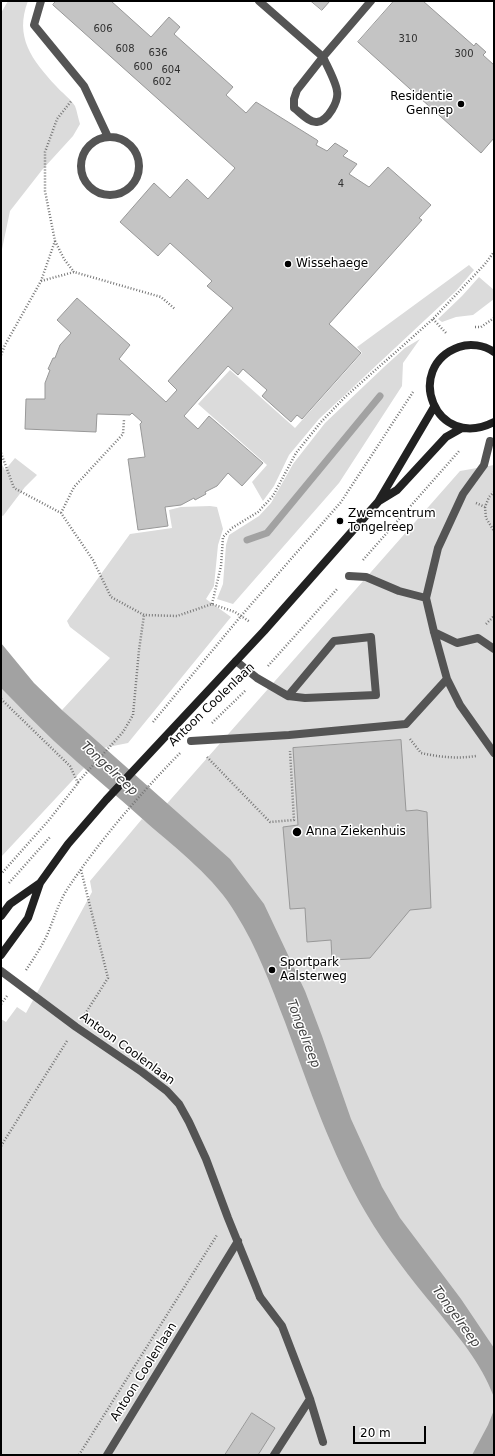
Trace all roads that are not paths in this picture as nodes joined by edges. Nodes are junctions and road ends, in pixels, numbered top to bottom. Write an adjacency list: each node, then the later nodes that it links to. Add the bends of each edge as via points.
1 (41, 1): 5 (street, via 34,26 84,86)
2 (259, 1): 4 (street)
3 (371, 1): 4 (street)
4 (322, 57): 4 (street, via 338,92 335,105 326,118 317,122 294,108 294,98 297,90)
5 (108, 137): 5 (street, via 118,138 134,150 139,169 130,187 112,196 99,193 87,185 80,169 81,160 91,144)
6 (492, 349): 7 (main road, via 477,345 464,346 451,350 441,358 430,381)
7 (434, 407): 9 (main road, via 451,424); 11 (main road, Antoon Coolenlaan)
8 (494, 422): 9 (main road, via 485,427)
9 (462, 428): 11 (main road, Antoon Coolenlaan, via 446,437 397,490)
10 (490, 440): 13 (street, via 484,465 463,494 438,548)
11 (378, 502): 16 (main road, Antoon Coolenlaan)
12 (348, 576): 13 (street, via 366,577 398,591)
13 (426, 598): 14 (street)
14 (434, 632): 15 (street, via 457,643 478,638); 17 (street)
15 (494, 649)
16 (236, 661): 18 (street, via 257,678); 21 (main road, Antoon Coolenlaan, via 106,800 68,844)
17 (448, 679): 19 (street, via 406,724); 20 (street, via 460,705)
18 (288, 696): 18 (street, via 305,698 376,695 371,637 334,641)
19 (192, 741)
20 (494, 753)
21 (40, 883): 22 (main road, Antoon Coolenlaan, via 10,904); 23 (main road, Antoon Coolenlaan, via 28,918)
22 (1, 916)
23 (1, 955)
24 (1, 971): 25 (street, Antoon Coolenlaan, via 171,1095 192,1128)
25 (238, 1241): 26 (street, Antoon Coolenlaan, via 260,1296 282,1326); 28 (street, Antoon Coolenlaan)
26 (310, 1399): 27 (street, Antoon Coolenlaan); 29 (street)
27 (323, 1442)
28 (107, 1455)
29 (274, 1455)

